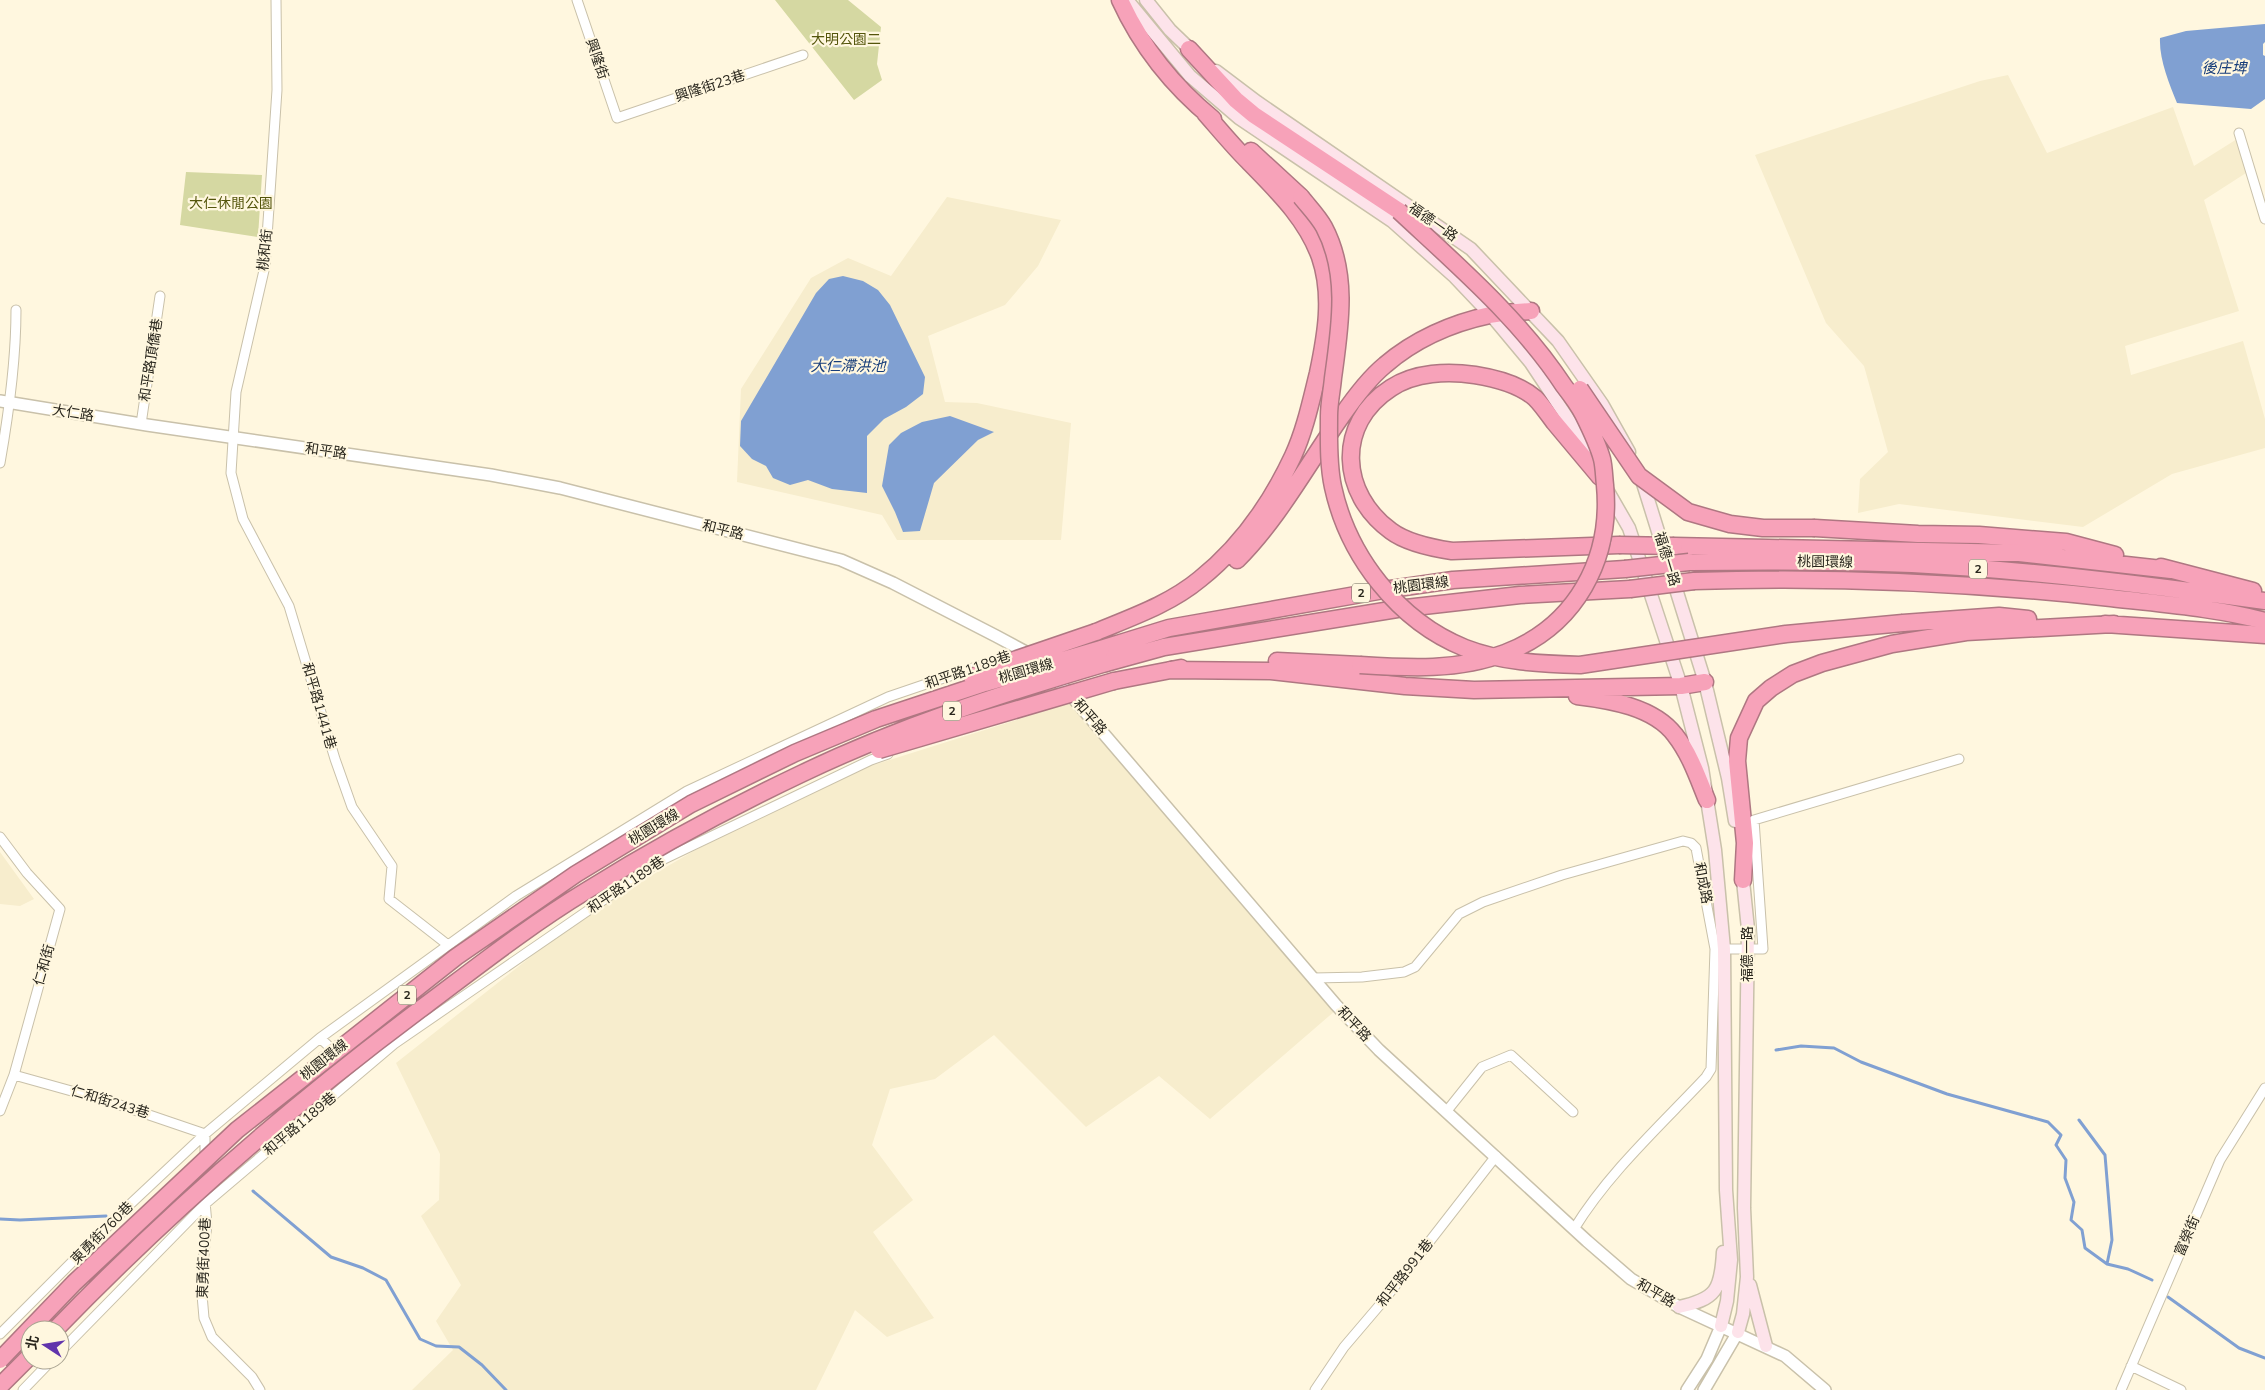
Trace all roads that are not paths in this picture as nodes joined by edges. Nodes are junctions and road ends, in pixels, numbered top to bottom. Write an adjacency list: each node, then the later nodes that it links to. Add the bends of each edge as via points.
1 (276, 0): 21 (street, 桃和街, via 277,90 265,266 236,392)
2 (577, 0): 9 (street, 興隆街)
3 (1120, 0): 8 (highway, via 1130,23 1155,60)
4 (1127, 0): 14 (main road, 福德一路, via 1190,76 1239,118 1392,221)
5 (1146, 0): 6 (main road, 福德一路)
6 (1189, 49): 11 (highway, via 1254,115); 13 (main road, 福德一路, via 1257,102 1472,249)
7 (803, 55): 9 (street, 興隆街23巷)
8 (1205, 113): 28 (highway, bridge, via 1280,175 1323,225 1334,250 1342,305 1329,421 1329,455 1340,513 1373,575 1392,599 1436,633 1464,648 1492,656 1546,665 1580,665 1786,634 1903,623 1999,616); 29 (highway, via 1284,197 1312,238 1327,281 1321,359 1293,456 1240,542 1199,581 1173,598)
9 (617, 118)
10 (2239, 133): 12 (street)
11 (1399, 211): 24 (highway, bridge, via 1449,244 1486,278 1554,353 1639,476 1676,505 1695,514 1730,524 1763,528 1979,535 2066,542); 33 (highway, bridge, via 1498,304 1549,362 1582,413 1602,460 1607,507 1604,537 1591,574 1580,596 1551,627 1506,653 1470,663 1408,668 1239,659)
12 (2265, 219)
13 (1501, 278): 14 (main road, via 1489,302); 17 (main road, 福德一路)
14 (1471, 295): 18 (main road, 福德一路)
15 (160, 296): 20 (street, 和平路頂僑巷)
16 (16, 310): 19 (street)
17 (1532, 311): 18 (highway); 34 (main road, 福德一路, via 1558,341 1602,404 1622,435 1644,481)
18 (1491, 314): 23 (main road, 福德一路, via 1531,363 1578,434); 29 (highway, via 1443,329 1410,346 1385,365 1356,397 1266,527 1236,561 1211,582 1157,614)
19 (6, 402): 20 (street, 大仁路); 22 (street)
20 (144, 425): 21 (street, 和平路)
21 (233, 438): 31 (street, 和平路, via 560,488 841,560 893,583); 44 (street, 和平路1441巷, via 231,473 242,519 289,606 329,742 352,807 392,866 388,899)
22 (0, 463)
23 (1600, 477): 24 (highway, bridge, via 1534,398 1506,383 1455,372 1409,379 1376,399 1362,417 1353,438 1350,460 1352,478 1362,499 1392,532 1429,547 1452,551 1619,545 2019,553); 35 (main road, 福德一路, via 1629,528)
24 (2172, 570): 25 (highway)
25 (2265, 594)
26 (2265, 600): 32 (highway, 桃園環線 / 2, bridge, via 1989,569 1824,562 1690,562 1453,580 1384,590 1169,628)
27 (2265, 621): 32 (highway, 桃園環線 / 2, bridge, via 2073,594 1916,582 1777,578 1520,595 1397,609)
28 (2114, 624): 30 (highway); 43 (highway, via 1976,631 1892,644 1822,662 1771,688 1756,701 1739,738 1737,761 1745,843)
29 (1096, 632): 38 (highway, bridge, via 1017,659)
30 (2265, 635)
31 (1024, 651): 37 (street, 和平路); 44 (street, 和平路1189巷, via 888,697 687,791 516,896)
32 (1104, 656): 38 (highway, 桃園環線 / 2, bridge, via 985,683); 40 (highway, 桃園環線 / 2, bridge, via 884,737)
33 (1170, 670): 36 (highway, via 1271,671 1405,686); 40 (highway, bridge, via 1114,681)
34 (1705, 682): 35 (highway); 43 (main road, 福德一路, via 1734,809)
35 (1682, 686): 36 (highway); 41 (main road, 福德一路)
36 (1526, 690): 41 (highway, via 1618,704 1656,718 1674,734 1690,757)
37 (1068, 692): 47 (street, 和平路); 49 (street, 和平路1189巷, via 871,760 660,861 394,1044)
38 (876, 719): 68 (highway, 桃園環線 / 2, bridge, via 795,753 691,804 576,874 456,957 237,1130 74,1283)
39 (1959, 759): 46 (street, via 1754,820 1763,949)
40 (802, 773): 62 (highway, 桃園環線 / 2, bridge, via 584,891 469,972 359,1055 250,1146)
41 (1708, 800): 45 (main road, 福德一路)
42 (0, 837): 50 (street, 仁和街, via 60,909)
43 (1743, 880): 46 (main road, 福德一路)
44 (448, 945): 48 (street, 和平路1189巷)
45 (1720, 949): 46 (street); 47 (street, 和成路, via 1696,848 1682,841 1562,875 1483,902 1459,914 1414,967 1404,972); 57 (main road, 福德一路); 59 (street, via 1711,1068 1614,1175)
46 (1748, 949): 60 (main road, 福德一路, via 1744,1208)
47 (1314, 978): 53 (street, 和平路, via 1378,1050)
48 (320, 1038): 49 (street); 55 (street, 和平路1189巷)
49 (359, 1074): 58 (street, 和平路1189巷)
50 (14, 1075): 52 (street, 仁和街); 55 (street, 仁和街243巷, via 102,1099)
51 (2265, 1088): 70 (street, 富榮街, via 2220,1160)
52 (0, 1111)
53 (1446, 1112): 54 (street, via 1482,1067 1511,1055); 56 (street, 和平路)
54 (1573, 1112)
55 (205, 1134): 58 (street, 東勇街400巷); 65 (street, 東勇街760巷)
56 (1496, 1156): 59 (street, 和平路); 75 (street, 和平路991巷, via 1344,1347)
57 (1726, 1190): 61 (main road, via 1723,1262 1715,1291 1702,1302); 63 (main road, 福德一路, via 1731,1260)
58 (205, 1204): 66 (street, 和平路1189巷); 74 (street, 東勇街400巷, via 207,1224 201,1283 204,1318 212,1337 252,1377)
59 (1574, 1229): 61 (street, 和平路, via 1631,1278)
60 (1747, 1277): 64 (main road, 福德一路); 67 (main road)
61 (1679, 1307): 63 (street, 和平路)
62 (64, 1320)
63 (1721, 1326): 64 (street, 和平路); 76 (street, via 1706,1360)
64 (1738, 1332): 67 (street, 和平路); 77 (street)
65 (0, 1334)
66 (70, 1342)
67 (1766, 1346): 78 (street, 和平路, via 1785,1356)
68 (0, 1360)
69 (20, 1366): 72 (highway)
70 (2131, 1366): 79 (street, 富榮街); 80 (street)
71 (42, 1370): 73 (street)
72 (0, 1386)
73 (23, 1390)
74 (260, 1390)
75 (1314, 1390)
76 (1687, 1390)
77 (1704, 1390)
78 (1825, 1390)
79 (2121, 1390)
80 (2181, 1390)

